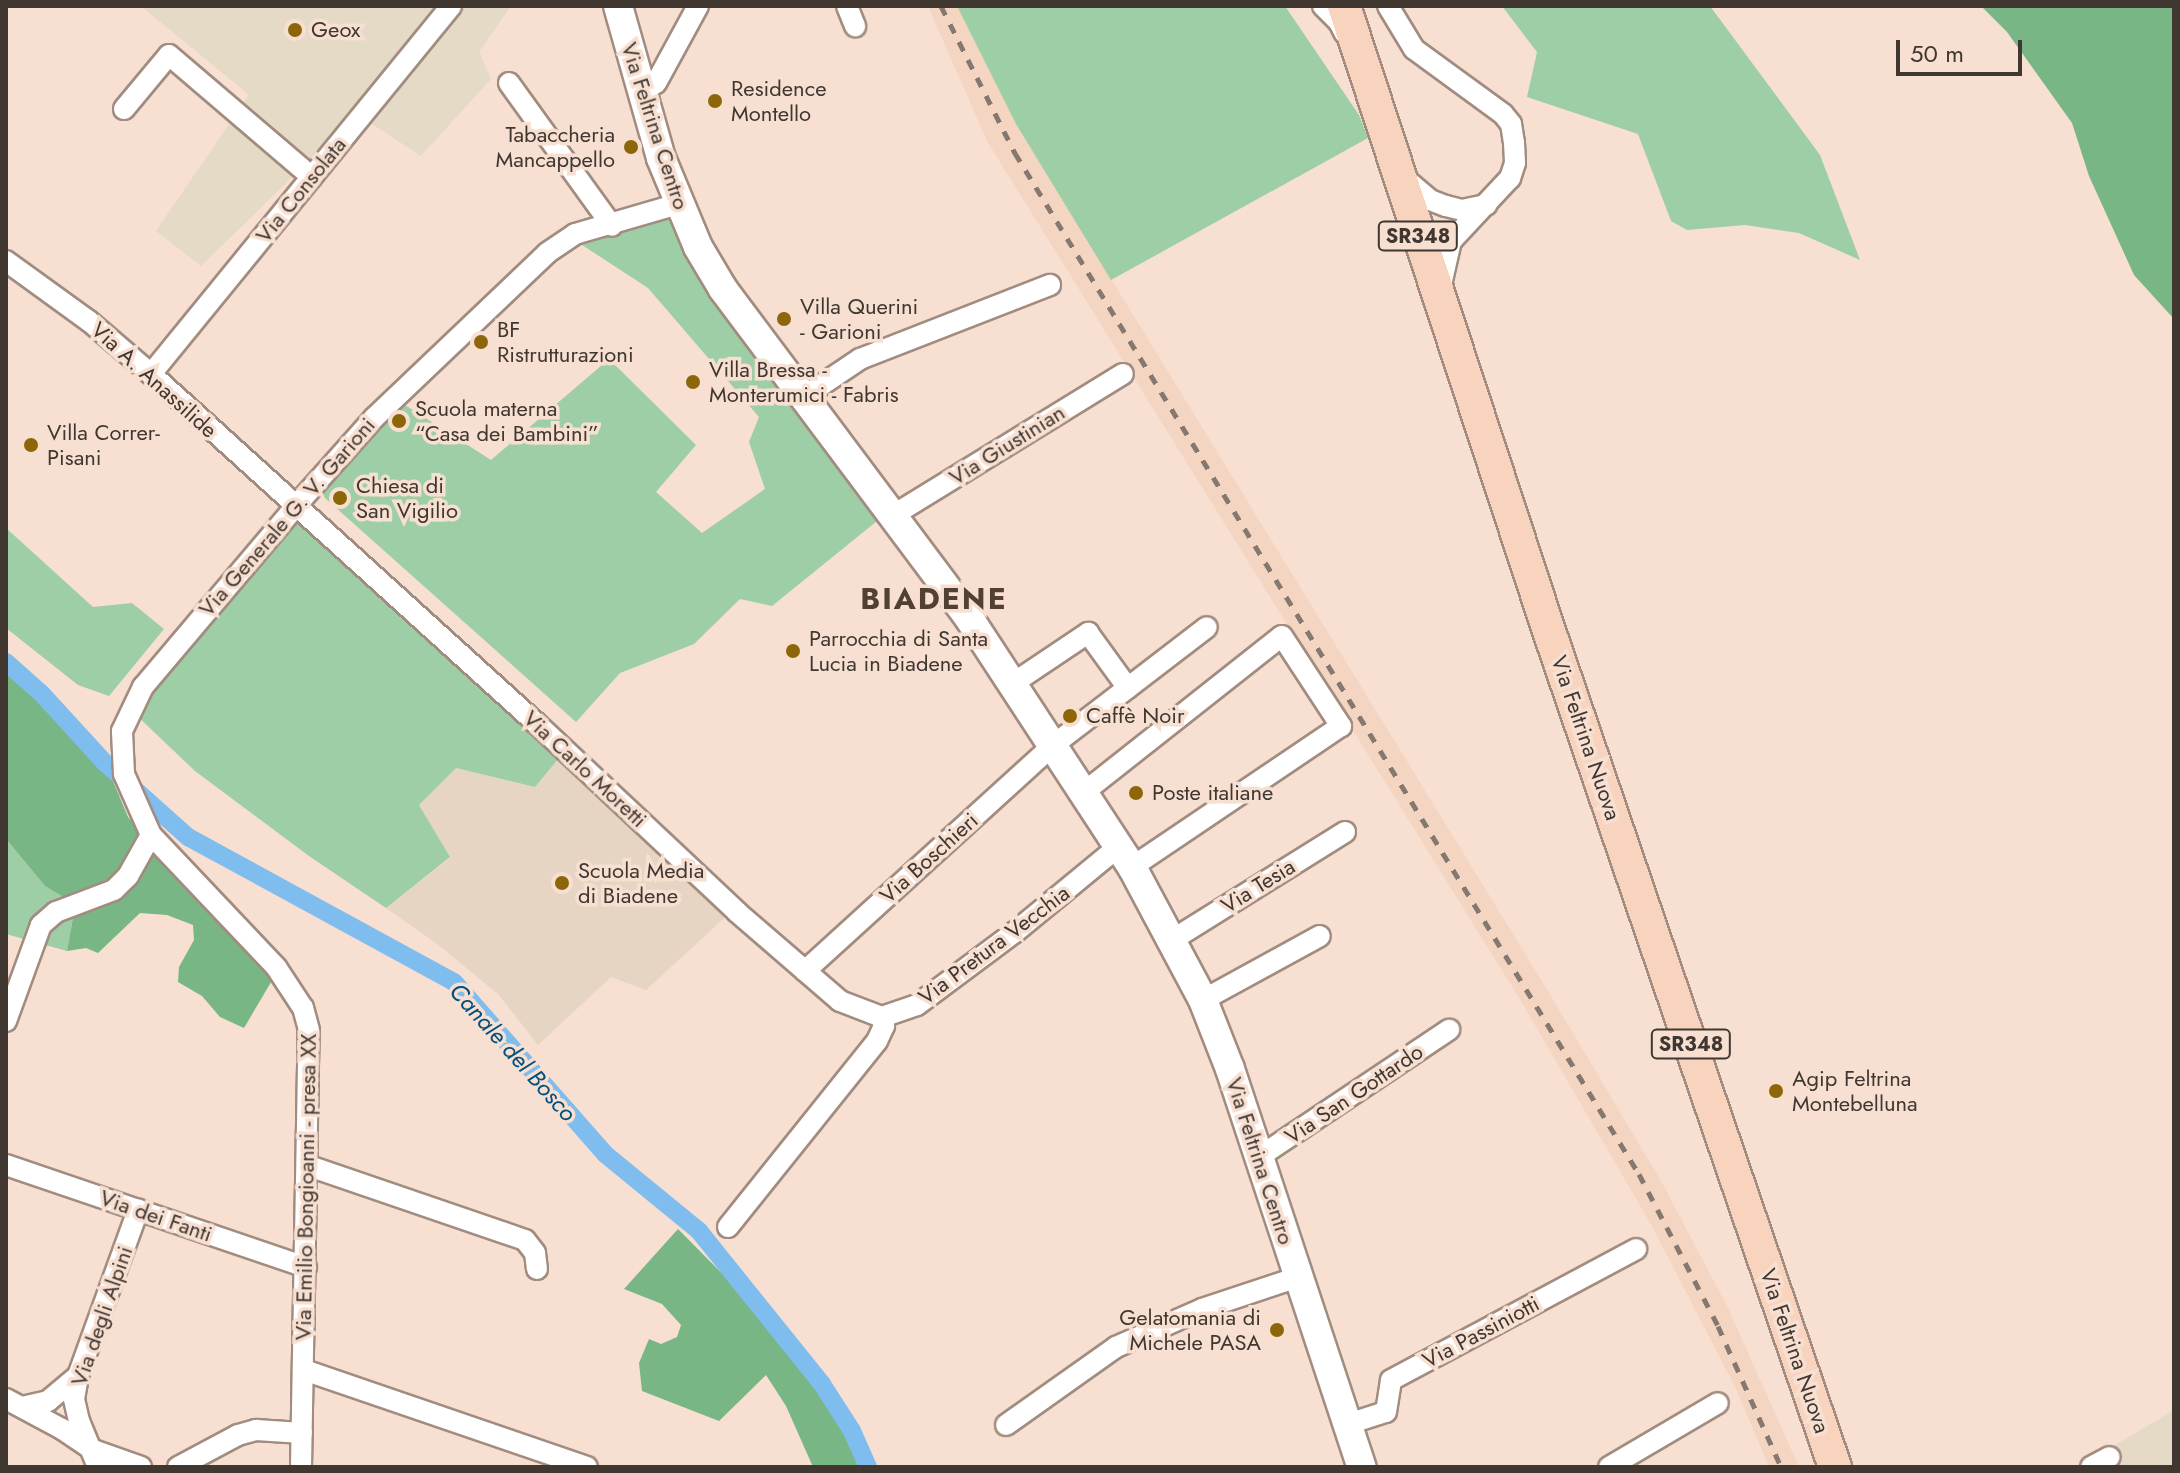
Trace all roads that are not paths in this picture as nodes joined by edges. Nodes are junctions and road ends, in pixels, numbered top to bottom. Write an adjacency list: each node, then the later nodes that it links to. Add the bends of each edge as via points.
1 (451, 6): 14 (street, Via Consolata)
2 (618, 6): 11 (main road, Via Feltrina Centro)
3 (698, 6): 11 (street, via 656,83)
4 (847, 6): 8 (street)
5 (1323, 6): 10 (street, via 1339,22)
6 (1344, 6): 10 (main road, Via Feltrina Nuova / SR348)
7 (1388, 6): 16 (street, via 1414,49 1511,124 1515,163 1510,178)
8 (855, 26)
9 (509, 83): 17 (street)
10 (1370, 88): 13 (main road, Via Feltrina Nuova / SR348)
11 (640, 94): 15 (main road, Via Feltrina Centro)
12 (124, 109): 14 (street, via 169,55)
13 (1397, 172): 16 (street, via 1430,200 1446,206 1462,210); 20 (main road, Via Feltrina Nuova / SR348)
14 (312, 177): 21 (street, Via Consolata)
15 (678, 204): 17 (street, Via Generale G. V. Garioni); 23 (main road, Via Feltrina Centro, via 723,289)
16 (1486, 205): 20 (street, via 1451,241)
17 (612, 226): 24 (street, Via Generale G. V. Garioni, via 575,234 547,253 374,418)
18 (6, 261): 21 (street, Via A. Anassilide)
19 (1050, 285): 23 (street, via 860,359)
20 (1439, 301): 66 (main road, Via Feltrina Nuova / SR348)
21 (151, 374): 24 (street, Via A. Anassilide)
22 (1123, 374): 25 (street, Via Giustinian)
23 (802, 398): 25 (main road, Via Feltrina Centro)
24 (294, 508): 29 (street, Via Generale G. V. Garioni, via 143,687); 37 (street, Via Carlo Moretti)
25 (892, 516): 27 (main road, Via Feltrina Centro)
26 (1207, 627): 28 (street)
27 (1012, 684): 28 (street, via 1088,633); 30 (main road, Via Feltrina Centro)
28 (1128, 688): 30 (street)
29 (122, 731): 33 (street, Via Emilio Bongioanni - presa XX, via 124,774)
30 (1052, 746): 31 (main road, Via Feltrina Centro); 37 (street, Via Boschieri)
31 (1083, 793): 34 (main road, Via Feltrina Centro); 34 (street, via 1282,636 1341,726)
32 (1345, 832): 36 (street, Via Tesia)
33 (151, 835): 40 (street, via 114,890 56,912 41,925); 44 (street, Via Emilio Bongioanni - presa XX, via 276,967 303,1008 311,1051)
34 (1125, 857): 36 (main road, Via Feltrina Centro); 39 (street, Via Pretura Vecchia, via 917,1005)
35 (1320, 936): 38 (street)
36 (1172, 940): 38 (main road, Via Feltrina Centro)
37 (805, 971): 39 (street, Via Carlo Moretti, via 840,1001)
38 (1203, 1000): 42 (main road, Via Feltrina Centro)
39 (882, 1017): 46 (street, via 877,1041)
40 (6, 1021)
41 (1449, 1030): 42 (street, Via San Gottardo)
42 (1259, 1157): 50 (main road, Via Feltrina Centro)
43 (6, 1165): 45 (street, Via dei Fanti)
44 (309, 1166): 48 (street, Via Emilio Bongioanni - presa XX); 49 (street, via 525,1240 535,1253)
45 (138, 1210): 48 (street, Via dei Fanti); 52 (street, Via degli Alpini)
46 (728, 1227)
47 (1636, 1249): 55 (street, Via Passiniotti, via 1391,1380 1386,1412)
48 (306, 1267): 51 (street, Via Emilio Bongioanni - presa XX)
49 (537, 1269)
50 (1298, 1277): 55 (main road, Via Feltrina Centro); 56 (street, via 1202,1309 1116,1347)
51 (304, 1370): 57 (street, Via Emilio Bongioanni - presa XX); 63 (street)
52 (78, 1376): 53 (street, via 48,1401); 59 (street, Via degli Alpini, via 74,1399)
53 (14, 1403): 59 (street)
54 (1718, 1403): 65 (street)
55 (1348, 1424): 64 (main road, Via Feltrina Centro)
56 (1006, 1425)
57 (302, 1433): 61 (street, via 256,1430); 62 (street, Via Emilio Bongioanni - presa XX)
58 (2110, 1457): 67 (street)
59 (96, 1459): 60 (street)
60 (141, 1467)
61 (178, 1467)
62 (301, 1467)
63 (587, 1467)
64 (1362, 1467)
65 (1609, 1467)
66 (1835, 1467)
67 (2091, 1467)

